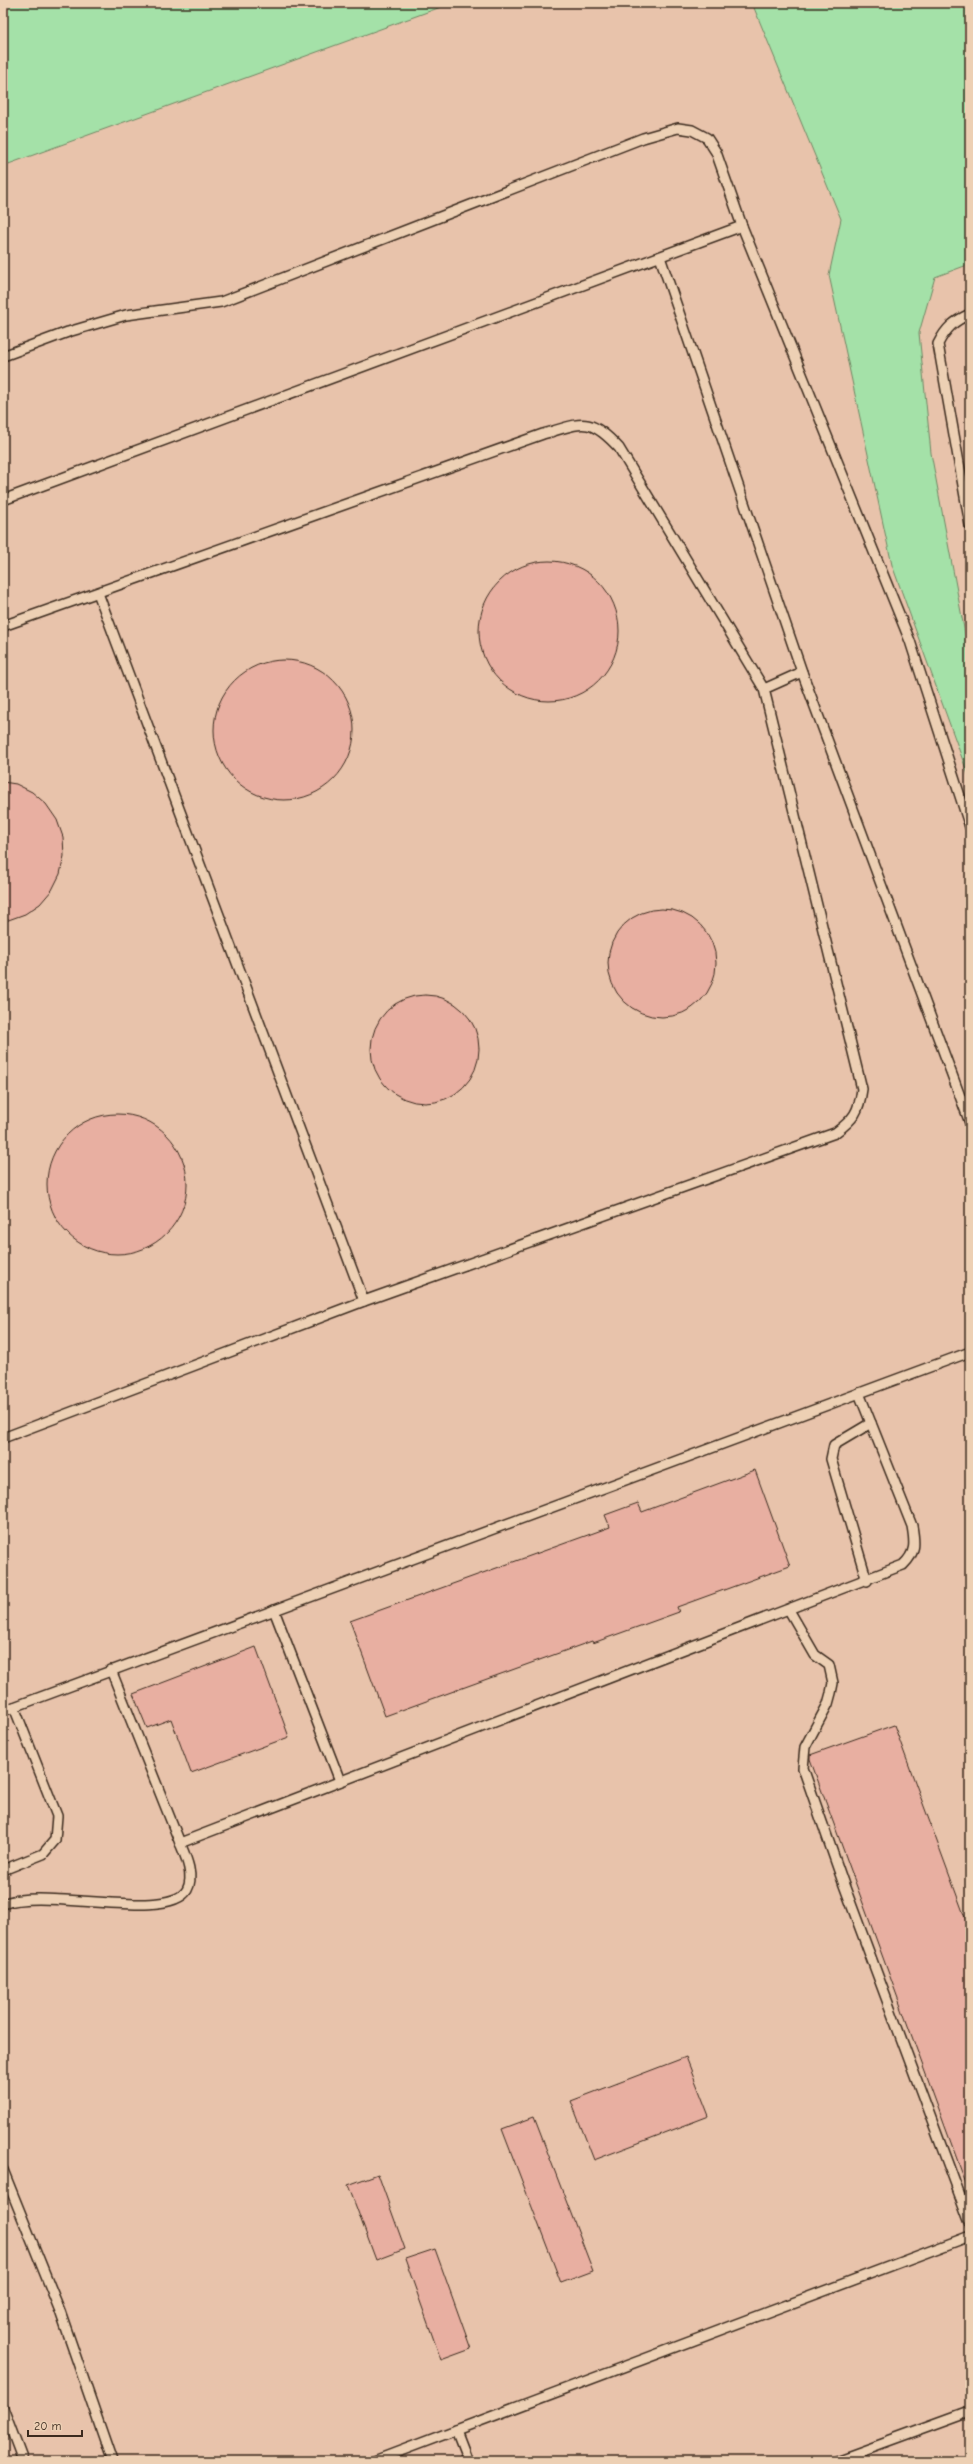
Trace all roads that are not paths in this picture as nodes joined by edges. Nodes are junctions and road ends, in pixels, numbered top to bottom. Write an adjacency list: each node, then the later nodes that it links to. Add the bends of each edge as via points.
1 (742, 226): 2 (lane); 4 (lane, via 716,152 707,138 692,130 678,128 636,140 221,302 126,316 68,332); 11 (lane, via 910,641)
2 (660, 256): 5 (lane); 9 (lane)
3 (970, 314): 6 (lane, via 954,321 938,344)
4 (3, 356)
5 (3, 500)
6 (970, 525)
7 (98, 593): 8 (lane); 10 (lane, via 543,434 578,424 593,425 604,431 620,448); 13 (lane)
8 (3, 626)
9 (802, 672): 10 (lane); 12 (lane)
10 (764, 689): 13 (lane, via 862,1089 860,1106 850,1122 835,1133)
11 (970, 827)
12 (970, 1124)
13 (364, 1301): 17 (lane)
14 (970, 1352): 15 (lane)
15 (859, 1393): 16 (lane); 19 (lane)
16 (871, 1423): 18 (lane, via 834,1445 831,1459); 18 (lane, via 912,1526 915,1543 912,1557 903,1565)
17 (3, 1438)
18 (867, 1580): 20 (lane)
19 (274, 1610): 21 (lane); 24 (lane)
20 (789, 1610): 24 (lane); 29 (lane, via 815,1655 829,1665 833,1683 828,1704 805,1747 804,1768 844,1885)
21 (111, 1670): 22 (lane); 25 (lane)
22 (14, 1707): 23 (lane); 26 (lane, via 57,1816 55,1840 43,1854)
23 (3, 1711)
24 (340, 1781): 25 (lane)
25 (180, 1843): 27 (lane, via 188,1863 188,1889 180,1897 168,1902 145,1905 31,1898)
26 (3, 1870)
27 (3, 1904)
28 (3, 2170): 36 (lane, via 60,2311)
29 (970, 2223)
30 (970, 2236): 33 (lane)
31 (3, 2408): 35 (lane)
32 (970, 2412): 38 (lane)
33 (456, 2430): 34 (lane); 37 (lane)
34 (466, 2457)
35 (23, 2461)
36 (112, 2461)
37 (374, 2461)
38 (836, 2461)

